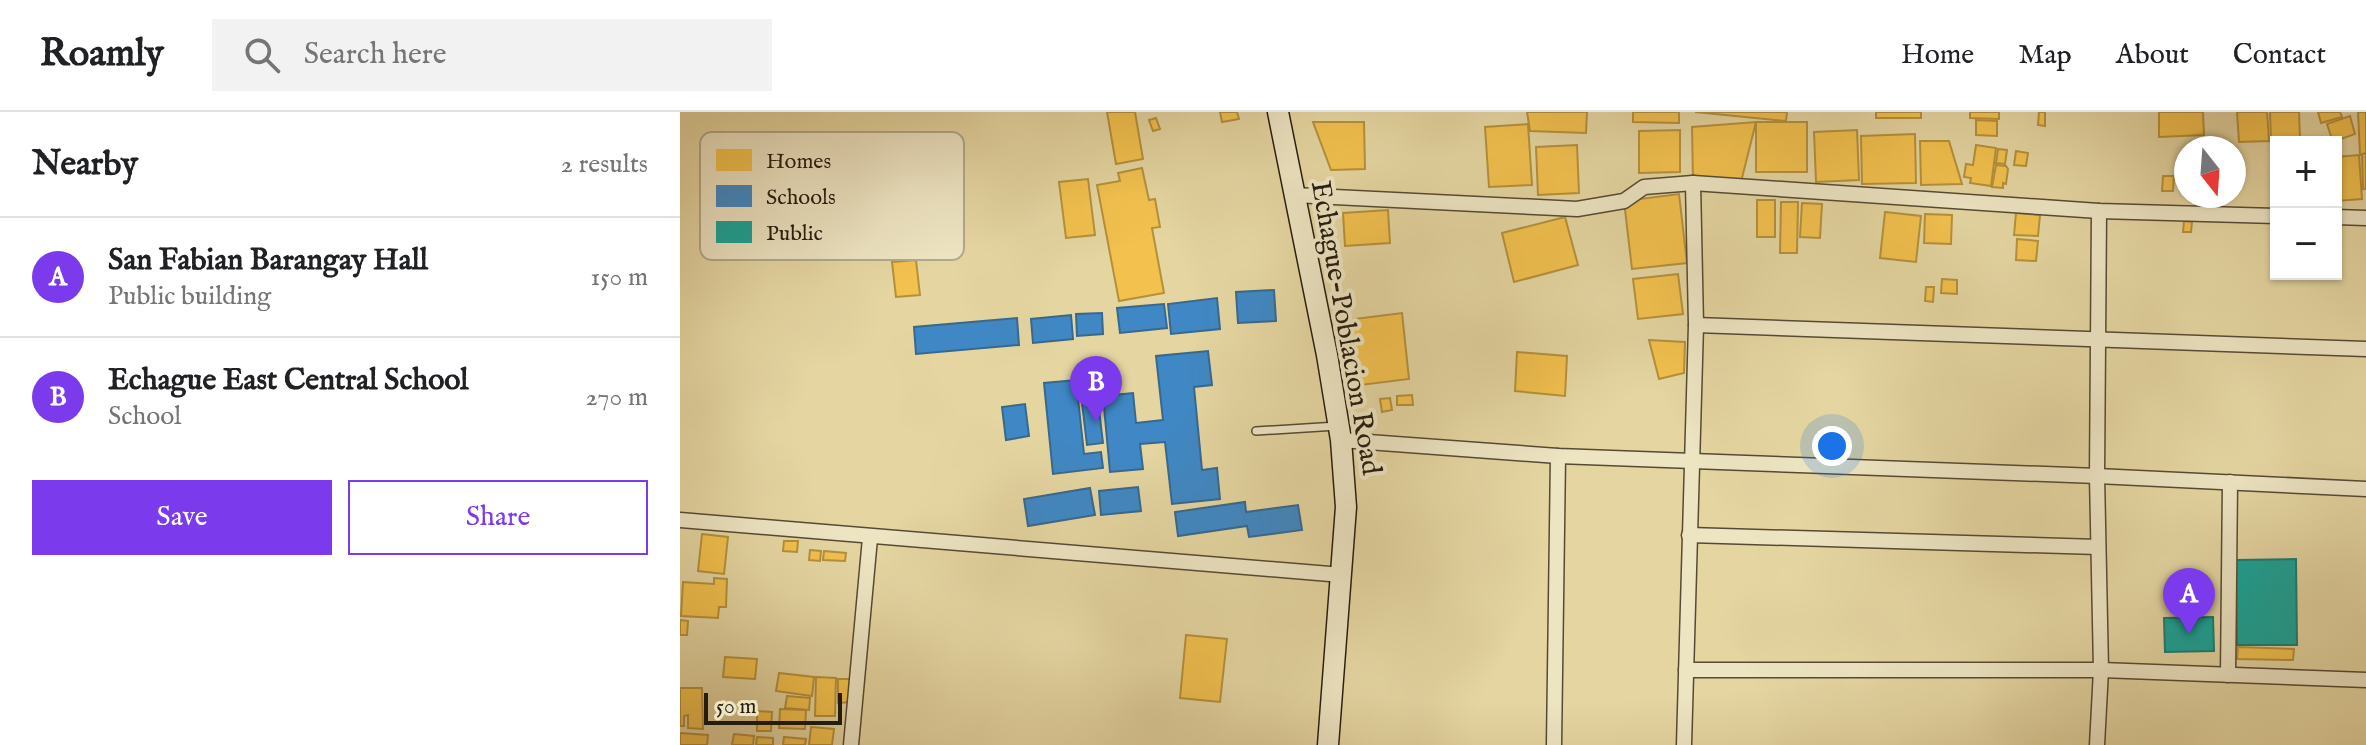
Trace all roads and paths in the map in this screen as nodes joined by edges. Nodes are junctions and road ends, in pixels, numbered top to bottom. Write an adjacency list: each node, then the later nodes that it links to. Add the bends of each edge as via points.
1 (1278, 112): 3 (main road, Echague-Poblacion Road)
2 (1693, 183): 3 (street, via 1644,187 1624,201 1577,209); 4 (street); 8 (street)
3 (1294, 195): 12 (main road, Echague-Poblacion Road)
4 (2099, 211): 5 (street); 9 (street)
5 (2270, 216)
6 (2342, 217): 7 (street)
7 (2366, 218)
8 (1696, 325): 9 (street); 14 (street)
9 (2100, 339): 10 (street); 15 (street)
10 (2366, 349)
11 (1256, 431): 12 (lane)
12 (1340, 433): 13 (street); 22 (main road, Echague-Poblacion Road, via 1346,507)
13 (1558, 456): 14 (street); 29 (street)
14 (1693, 462): 15 (street); 19 (street)
15 (2097, 476): 16 (street); 21 (street)
16 (2230, 482): 17 (street); 25 (street)
17 (2366, 489)
18 (680, 520): 20 (street)
19 (1689, 535): 21 (street); 23 (street)
20 (870, 538): 22 (street); 27 (street)
21 (2098, 547): 24 (street)
22 (1342, 575): 28 (main road, Echague-Poblacion Road)
23 (1686, 670): 24 (street); 30 (street)
24 (2101, 670): 25 (street); 31 (street)
25 (2228, 675): 26 (street)
26 (2366, 680)
27 (851, 745)
28 (1328, 745)
29 (1554, 745)
30 (1684, 745)
31 (2097, 745)

